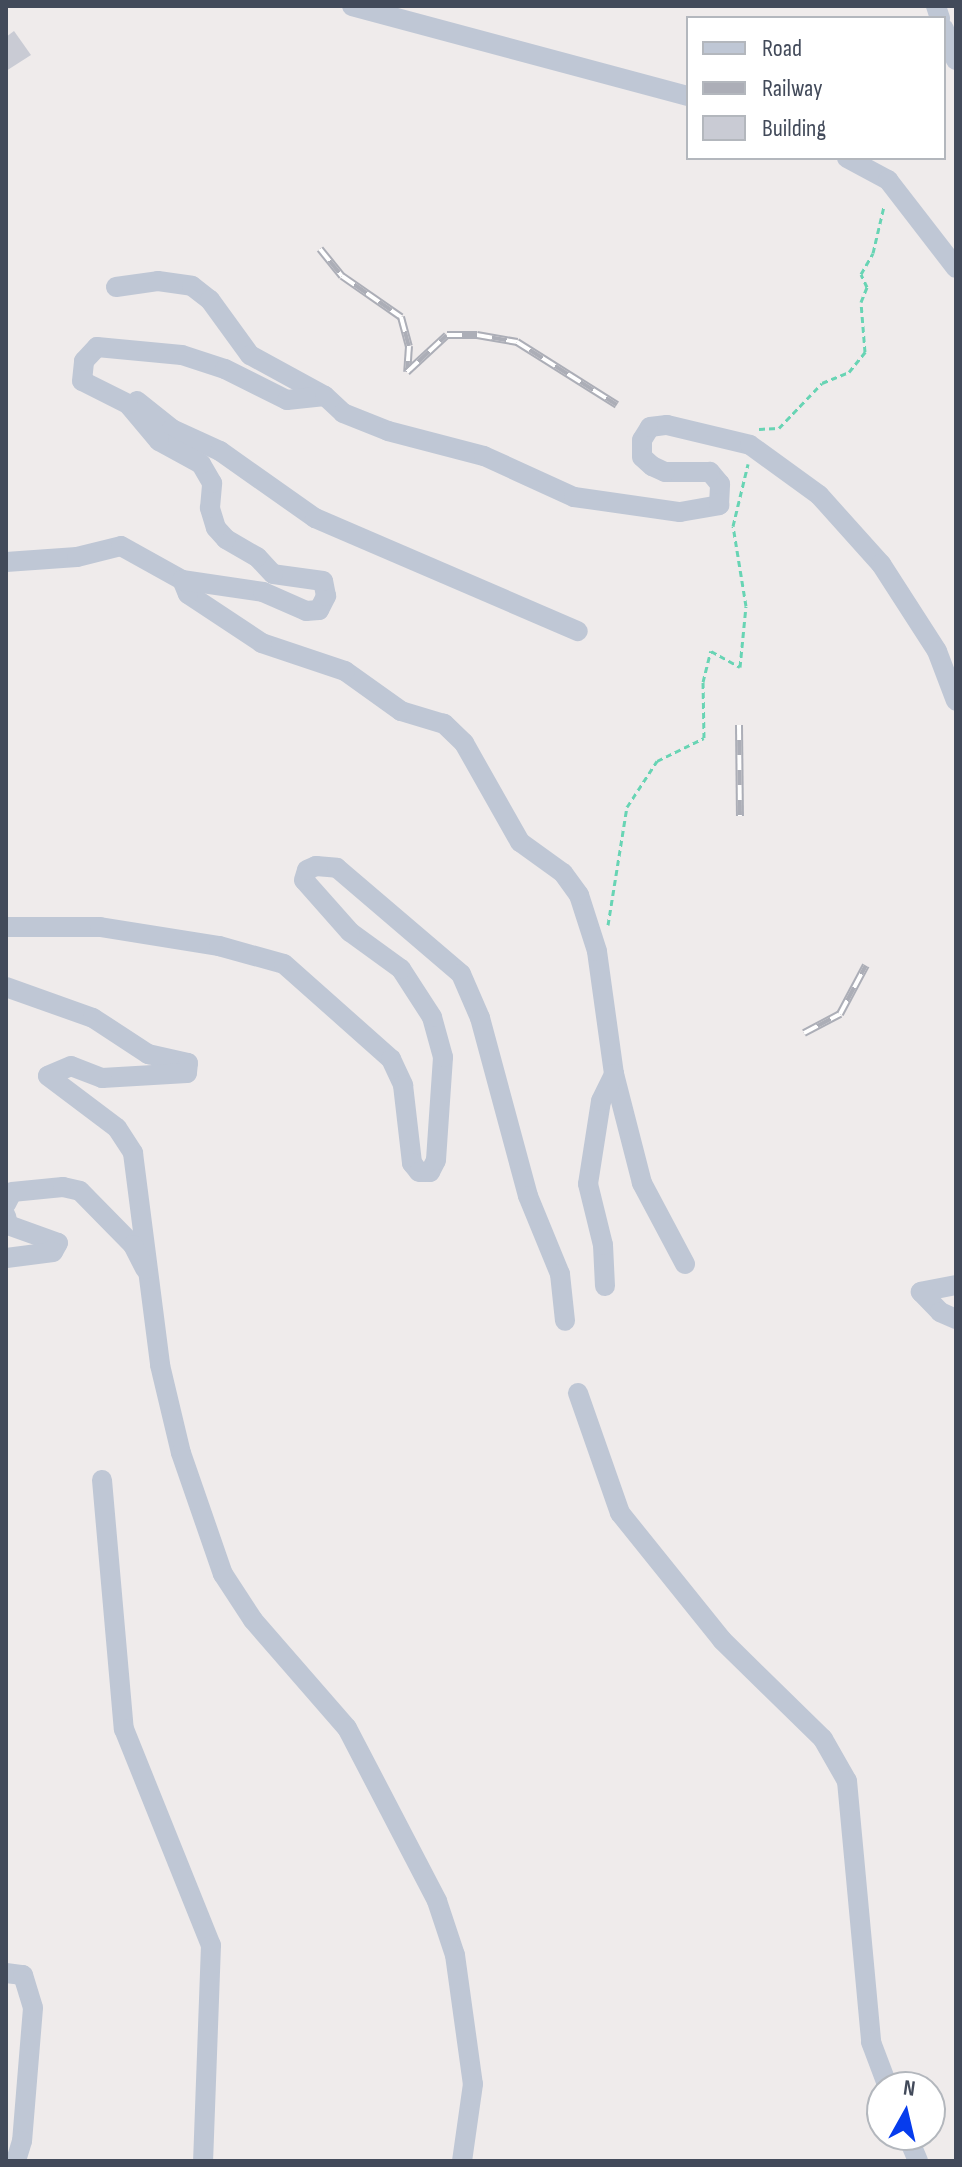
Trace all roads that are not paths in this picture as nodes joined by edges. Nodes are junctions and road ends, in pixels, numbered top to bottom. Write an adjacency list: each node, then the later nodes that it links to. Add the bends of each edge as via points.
1 (352, 6): 4 (lane)
2 (946, 34): 3 (lane)
3 (956, 60)
4 (686, 95)
5 (851, 160): 6 (lane, via 888,180)
6 (956, 268)
7 (116, 287): 9 (lane, via 158,281 192,286 210,300 250,355)
8 (99, 389): 9 (lane, via 82,381 84,361 97,347 182,355 225,369 287,400); 11 (lane, via 128,404 159,441 201,464 212,483 210,508 216,528 226,539 257,557 273,574 323,581 326,596 319,610 306,611 263,592); 12 (lane, via 127,393 172,429 220,451 315,518)
9 (325, 396): 13 (lane, via 343,413 484,456 574,497 680,512 719,505 720,484 710,472 665,472 652,466 642,457 642,440 650,427 667,425 750,445 819,495 881,564 937,651)
10 (6, 562): 11 (lane, via 77,557 121,546)
11 (182, 580): 16 (lane, via 188,594 262,643 345,671 401,711 444,724 464,743 520,842 563,873 579,895 597,951)
12 (578, 631)
13 (956, 701)
14 (6, 927): 25 (lane, via 100,927 219,946 284,964 391,1059 403,1085 412,1163 419,1172 430,1172 436,1160 443,1057 432,1017 401,969 350,932 304,880 307,870 316,866 337,868 461,974 480,1018 528,1196 560,1274)
15 (6, 987): 21 (lane, via 93,1018 148,1054 188,1063 187,1073 102,1078 71,1066 48,1076 117,1128 133,1153)
16 (614, 1074): 20 (lane, via 642,1183); 23 (lane, via 601,1101 588,1184 603,1245)
17 (6, 1204): 21 (lane, via 12,1192 63,1187 80,1191 133,1245)
18 (6, 1216): 19 (lane, via 8,1225 58,1243 53,1252)
19 (6, 1258)
20 (685, 1264)
21 (151, 1280): 32 (lane, via 160,1365 181,1453 223,1574 253,1620 347,1728 437,1901 455,1955 473,2084)
22 (956, 1285): 24 (lane, via 921,1292 940,1312)
23 (605, 1286)
24 (956, 1319)
25 (565, 1321)
26 (578, 1393): 29 (lane, via 620,1513 722,1640 823,1739 847,1781 871,2042)
27 (102, 1480): 31 (lane, via 124,1729 211,1945)
28 (6, 1973): 30 (lane, via 23,1975 33,2008)
29 (882, 2071)
30 (16, 2161)
31 (203, 2161)
32 (462, 2161)

